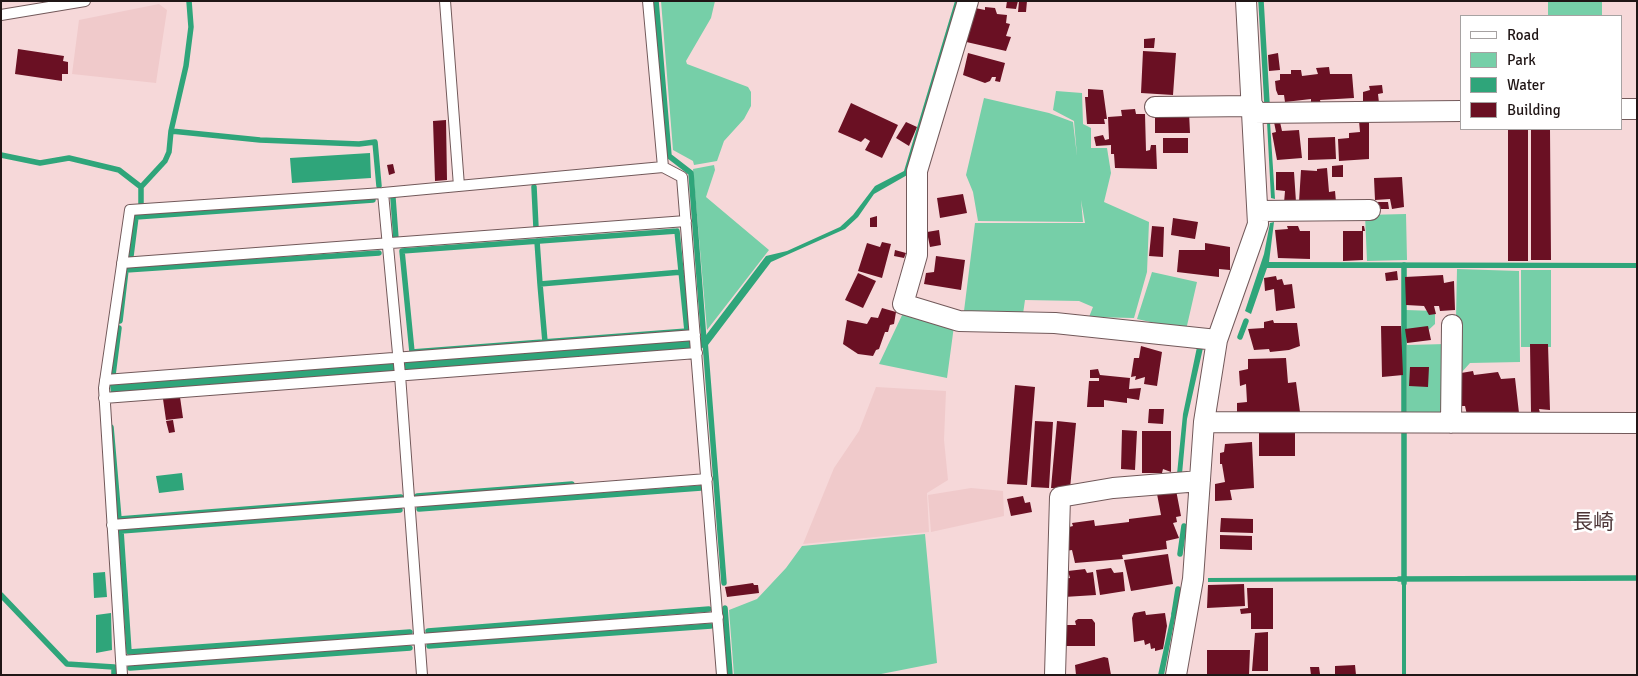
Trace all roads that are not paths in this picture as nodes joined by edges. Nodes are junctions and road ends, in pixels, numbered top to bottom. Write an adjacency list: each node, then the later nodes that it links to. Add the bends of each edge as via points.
1 (85, 1): 6 (lane)
2 (445, 1): 13 (lane)
3 (648, 1): 12 (lane)
4 (968, 1): 22 (street, via 918,172 917,255 903,304 959,321 1055,323)
5 (1246, 1): 8 (street)
6 (1, 15)
7 (1155, 107): 8 (street)
8 (1253, 109): 11 (street); 16 (street)
9 (1623, 109): 10 (street)
10 (1637, 109)
11 (1460, 111)
12 (663, 167): 13 (lane); 17 (lane, via 682,177)
13 (459, 186): 14 (lane)
14 (383, 193): 18 (lane); 19 (lane, via 130,210)
15 (1370, 210): 16 (street)
16 (1258, 211): 22 (street, via 1258,224)
17 (686, 221): 18 (lane); 21 (lane)
18 (387, 245): 19 (lane); 24 (lane)
19 (122, 263): 26 (lane)
20 (1452, 325): 29 (street)
21 (695, 335): 23 (lane); 24 (lane)
22 (1217, 340): 28 (street)
23 (697, 353): 25 (lane); 31 (lane)
24 (398, 358): 25 (lane); 26 (lane)
25 (400, 375): 27 (lane); 33 (lane)
26 (105, 380): 27 (lane)
27 (104, 398): 34 (lane)
28 (1204, 422): 29 (street); 32 (street)
29 (1451, 423): 30 (street)
30 (1637, 423)
31 (707, 480): 33 (lane); 35 (lane)
32 (1200, 481): 41 (street, via 1113,488 1060,497); 42 (street, via 1193,579)
33 (409, 503): 34 (lane); 36 (lane)
34 (112, 525): 37 (lane)
35 (718, 618): 36 (lane); 40 (lane)
36 (420, 640): 37 (lane); 39 (lane)
37 (121, 660): 38 (lane)
38 (122, 675)
39 (422, 675)
40 (722, 675)
41 (1055, 675)
42 (1176, 675)

